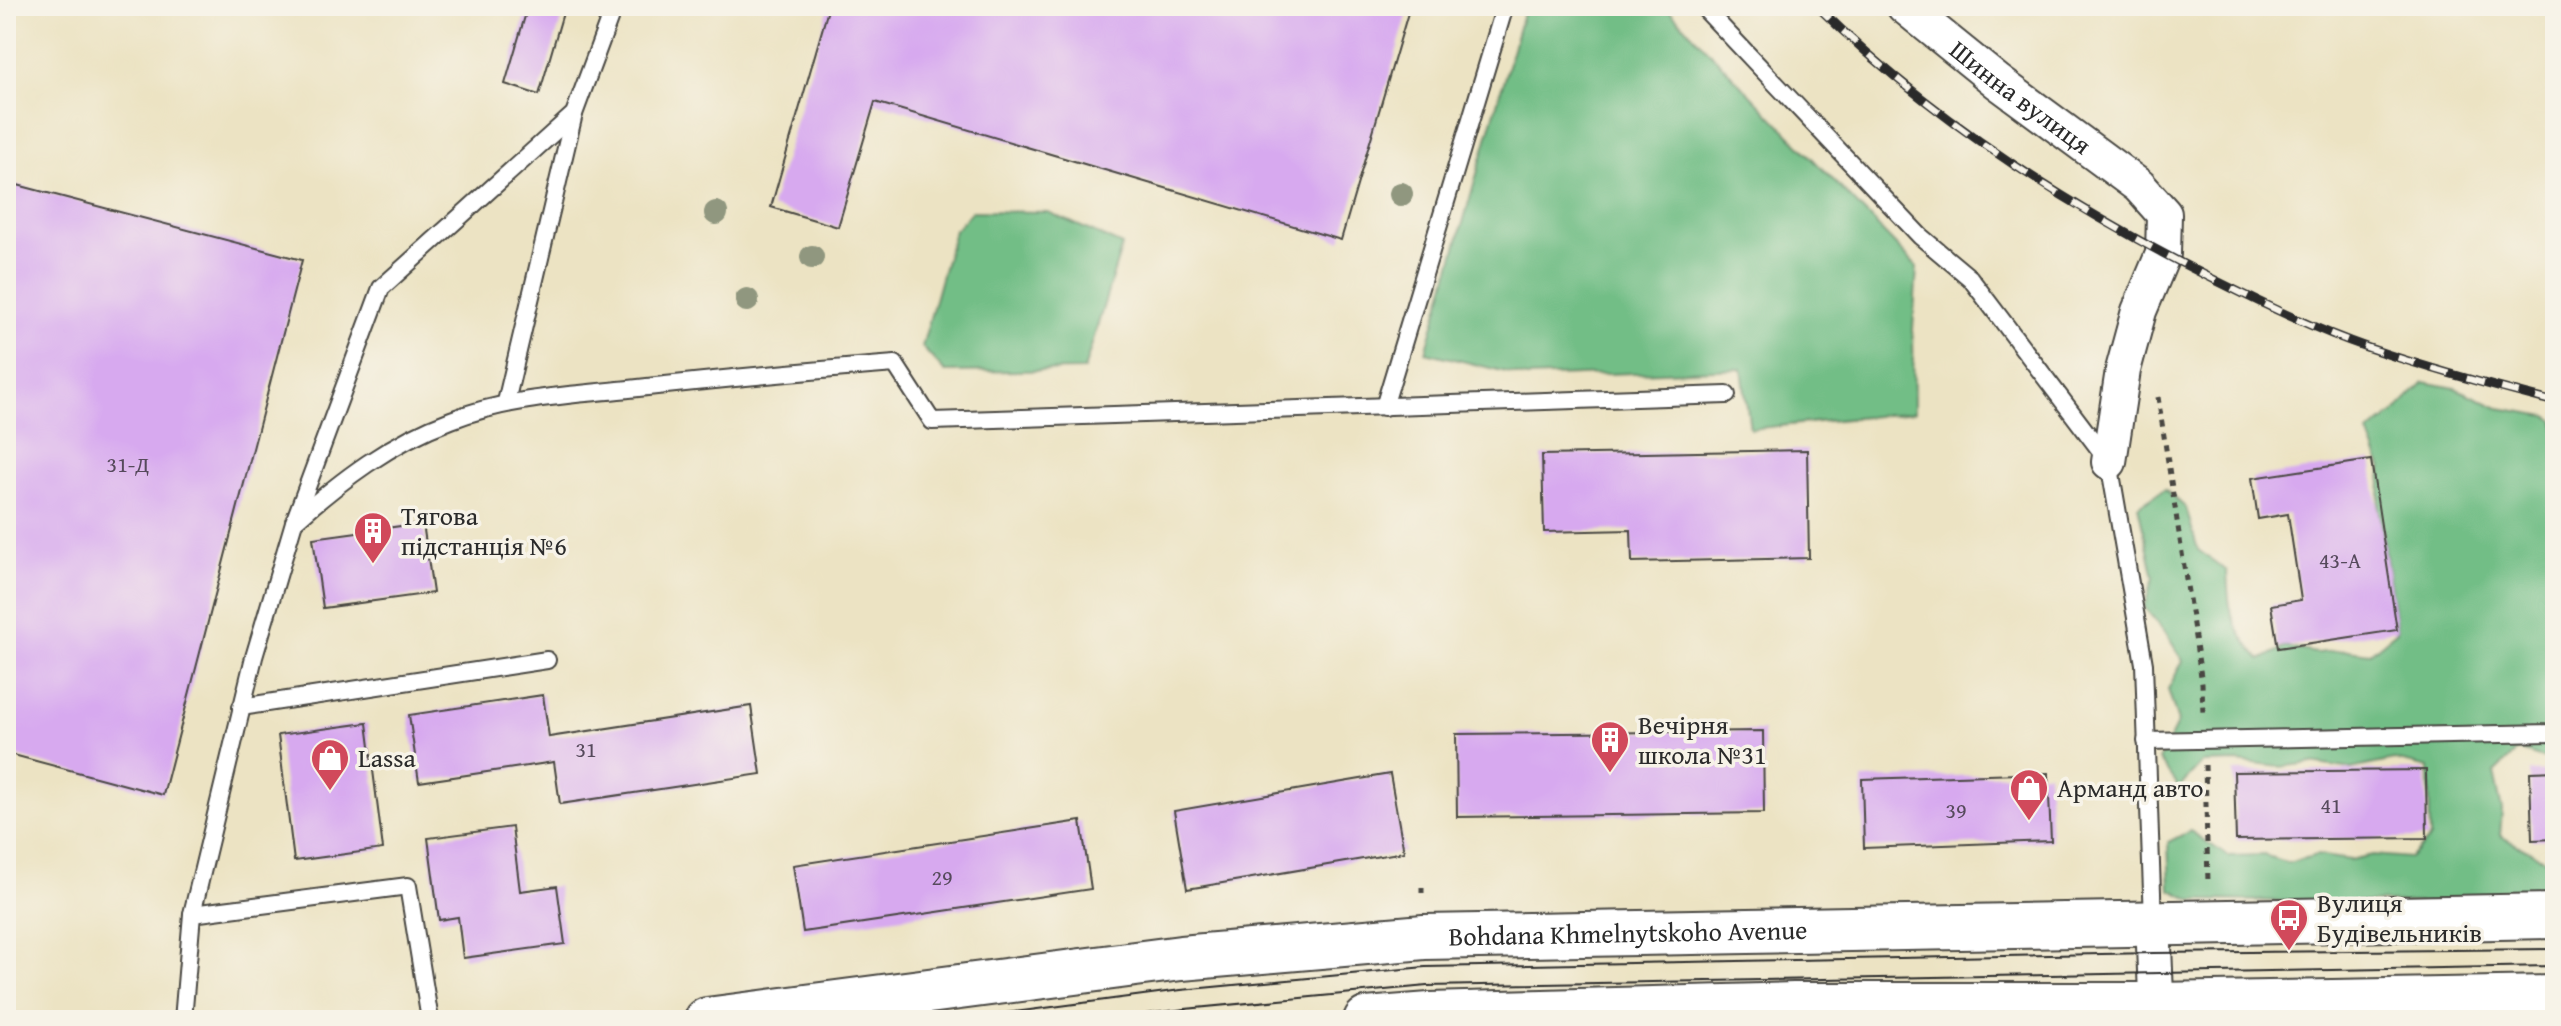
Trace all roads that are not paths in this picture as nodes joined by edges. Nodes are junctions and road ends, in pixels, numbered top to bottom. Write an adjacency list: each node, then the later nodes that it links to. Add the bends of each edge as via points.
1 (614, 6): 5 (lane)
2 (1505, 6): 8 (lane)
3 (1702, 6): 9 (lane, via 1920,236 1970,278)
4 (1904, 6): 9 (street, Шинна вулиця, via 2139,186 2164,214 2163,254 2139,311 2123,370)
5 (574, 114): 7 (lane); 10 (lane, via 381,288)
6 (1727, 395): 8 (lane)
7 (506, 402): 8 (lane, via 895,364 932,421); 10 (lane, via 399,443 337,484)
8 (1384, 407)
9 (2109, 462): 14 (lane, via 2144,664)
10 (294, 522): 12 (lane)
11 (547, 660): 12 (lane)
12 (241, 707): 15 (lane)
13 (2555, 733): 14 (lane)
14 (2146, 741): 17 (lane)
15 (192, 914): 21 (lane); 22 (lane, via 408,886)
16 (2555, 916): 17 (main road, Bohdana Khmelnytskoho Avenue)
17 (2153, 921): 19 (street); 23 (main road, Bohdana Khmelnytskoho Avenue, via 1424,937 1181,958)
18 (2555, 998): 20 (main road)
19 (2156, 1012): 20 (main road); 24 (main road, via 1794,1005)
20 (2235, 1012)
21 (183, 1020)
22 (430, 1020)
23 (707, 1020)
24 (1366, 1020)

